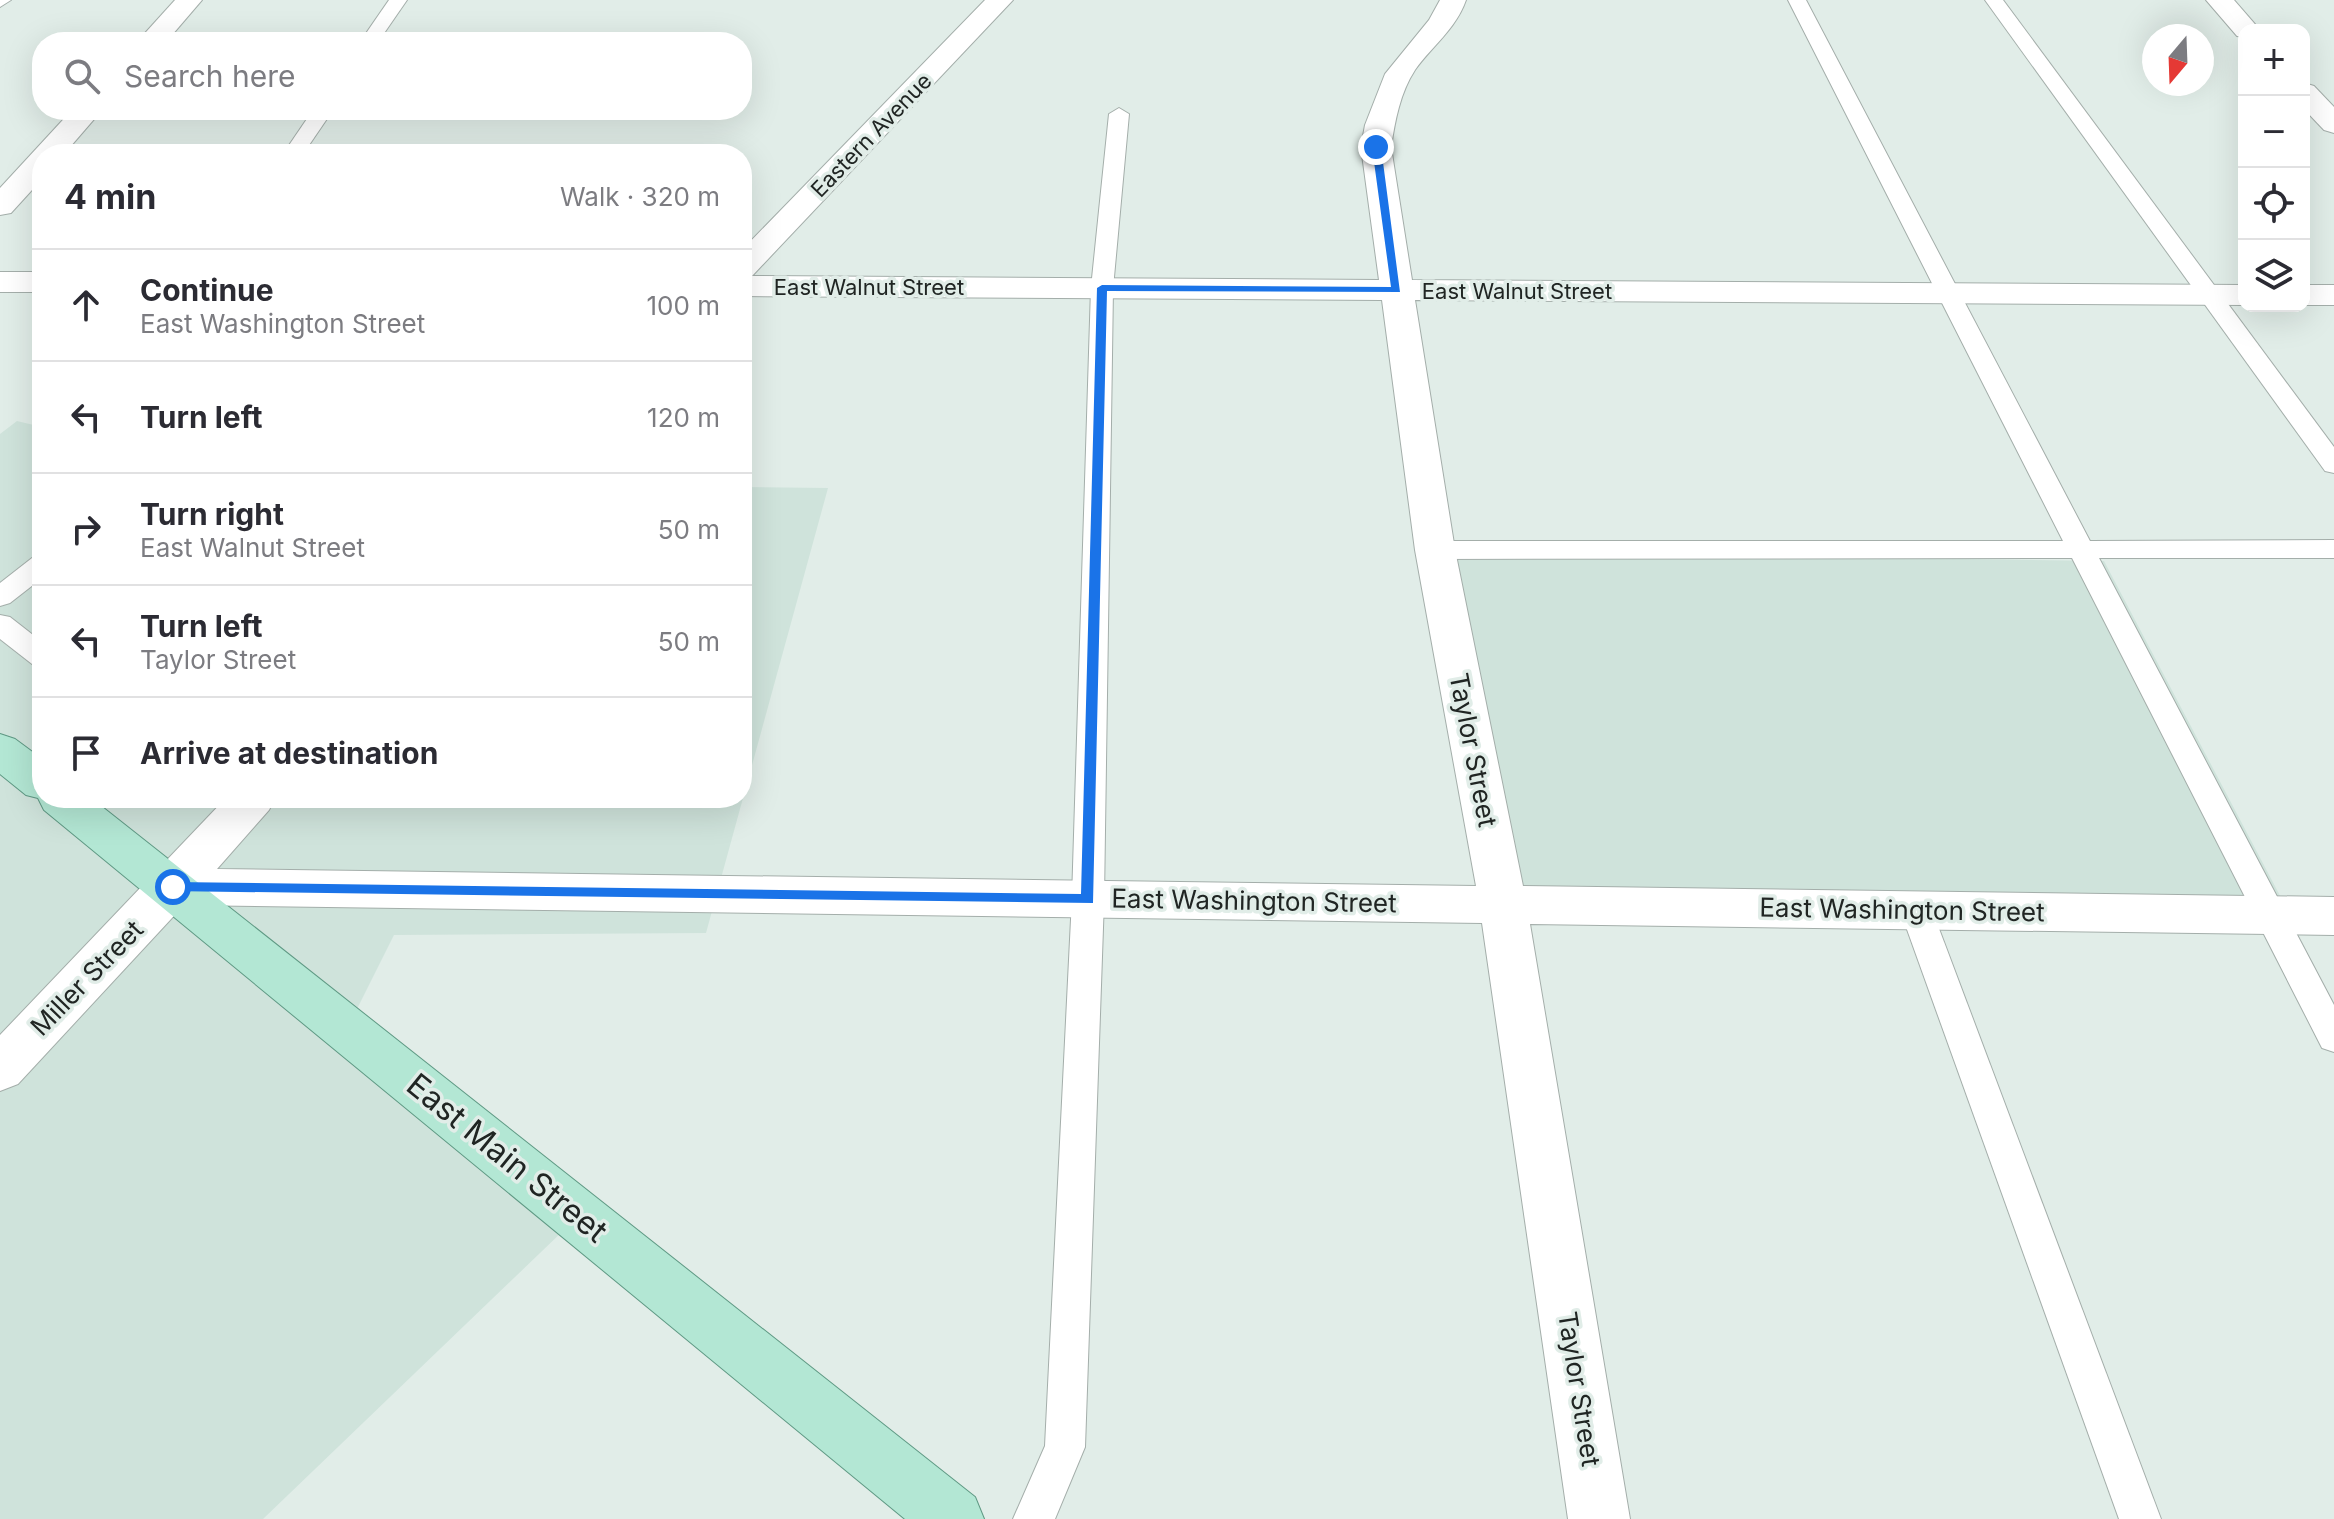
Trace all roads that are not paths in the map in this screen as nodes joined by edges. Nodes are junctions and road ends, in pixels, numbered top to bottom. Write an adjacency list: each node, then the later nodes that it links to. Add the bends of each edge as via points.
1 (189, 0): 9 (street)
2 (398, 0): 10 (lane)
3 (1000, 0): 20 (street, Eastern Avenue)
4 (1453, 0): 25 (street, Taylor Street, via 1445,18 1403,68 1380,119 1376,147)
5 (1797, 0): 26 (lane)
6 (1994, 0): 27 (lane)
7 (2219, 0): 8 (street)
8 (2241, 24)
9 (160, 32)
10 (376, 32)
11 (2308, 96): 15 (street)
12 (1119, 114): 24 (lane)
13 (79, 120): 16 (street)
14 (316, 120): 17 (lane)
15 (2334, 124)
16 (57, 144)
17 (300, 144)
18 (32, 172): 19 (street)
19 (0, 206)
20 (752, 259)
21 (0, 282): 22 (street)
22 (32, 282)
23 (752, 286): 24 (street, East Walnut Street)
24 (1102, 288): 25 (street, East Walnut Street); 44 (lane)
25 (1397, 290): 26 (street, East Walnut Street); 34 (street, Taylor Street)
26 (1949, 293): 27 (street, East Walnut Street); 32 (lane)
27 (2209, 295): 28 (street, East Walnut Street); 31 (lane)
28 (2238, 295)
29 (2310, 295): 30 (street)
30 (2334, 295)
31 (2334, 465)
32 (2081, 549): 33 (lane); 34 (lane); 47 (lane)
33 (2334, 549)
34 (1435, 550): 45 (street, Taylor Street)
35 (32, 572): 36 (lane)
36 (0, 597)
37 (0, 624): 38 (lane)
38 (32, 649)
39 (0, 750): 40 (main road)
40 (32, 775)
41 (73, 808): 43 (main road, East Main Street)
42 (244, 808): 43 (street)
43 (173, 887): 44 (street, East Washington Street); 50 (street, Miller Street); 51 (main road, East Main Street)
44 (1088, 899): 45 (street, East Washington Street); 52 (lane, via 1065,1447)
45 (1503, 904): 46 (street, East Washington Street); 53 (street, Taylor Street)
46 (1916, 910): 47 (street, East Washington Street); 54 (lane)
47 (2270, 915): 48 (street, East Washington Street); 49 (lane)
48 (2334, 916)
49 (2334, 1038)
50 (0, 1069)
51 (953, 1519)
52 (1034, 1519)
53 (1599, 1519)
54 (2140, 1519)

